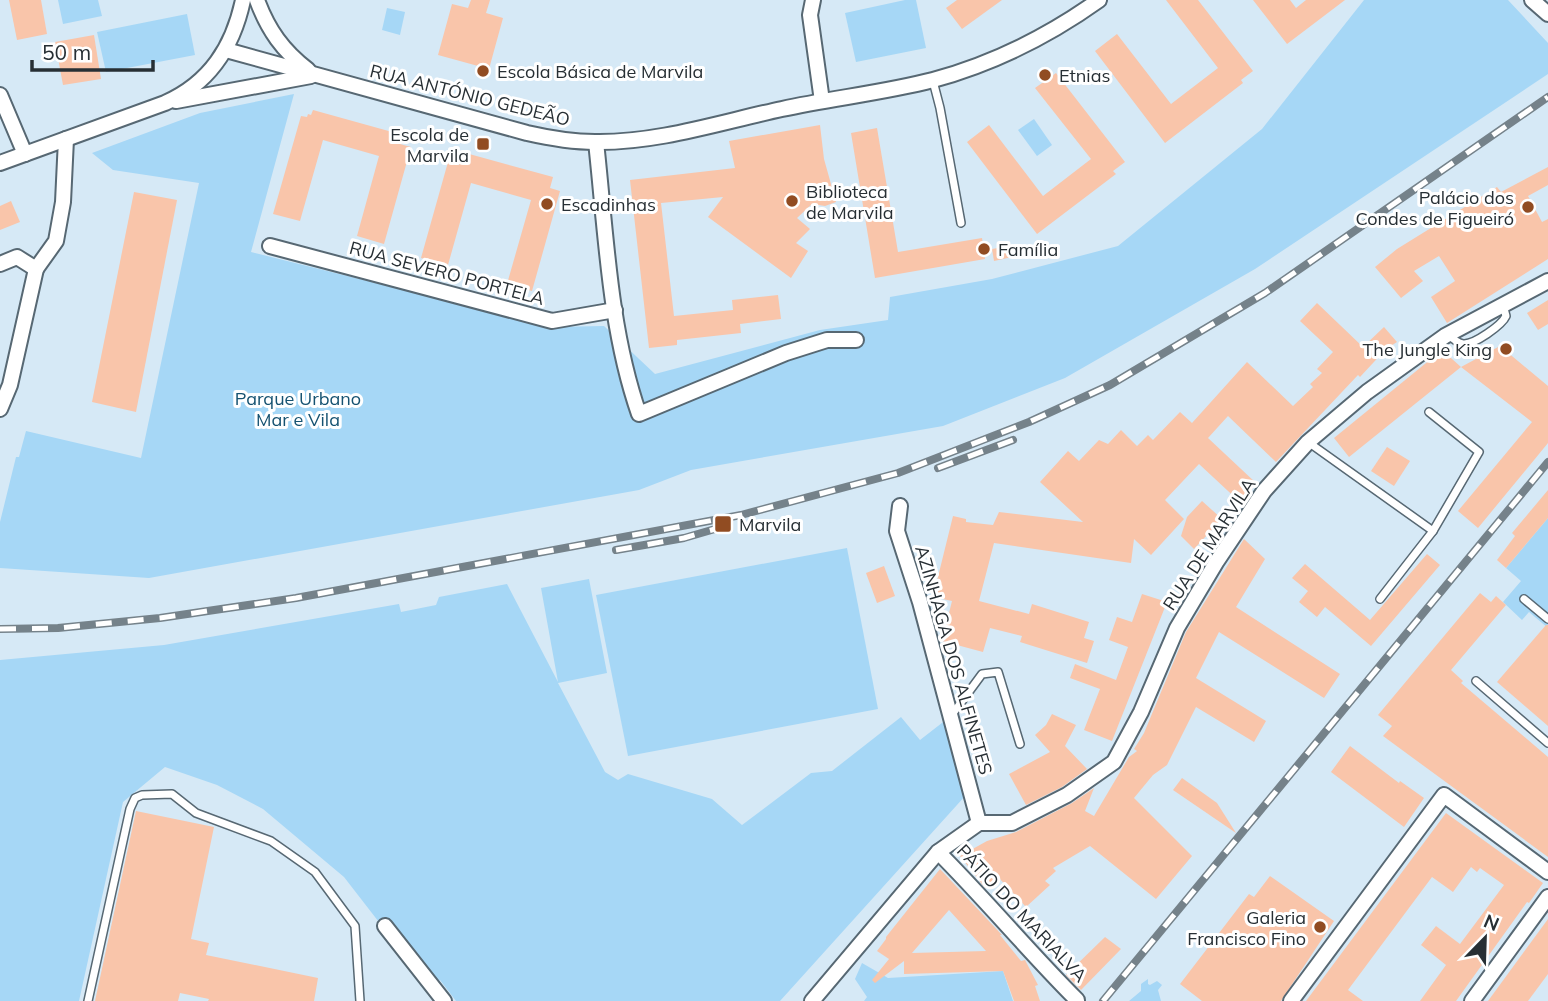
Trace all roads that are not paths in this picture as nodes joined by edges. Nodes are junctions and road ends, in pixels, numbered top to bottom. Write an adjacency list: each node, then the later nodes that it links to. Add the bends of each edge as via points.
1 (243, 0): 7 (street)
2 (257, 0): 8 (street, RUA ANTÓNIO GEDEÃO, via 279,45)
3 (813, 0): 11 (street, via 810,15)
4 (1099, 0): 9 (street, RUA ANTÓNIO GEDEÃO, via 1050,32)
5 (1532, 0): 6 (street)
6 (1548, 14)
7 (226, 50): 8 (street, RUA ANTÓNIO GEDEÃO); 12 (street, via 201,81)
8 (314, 75): 12 (street, RUA ANTÓNIO GEDEÃO); 14 (street, RUA ANTÓNIO GEDEÃO, via 527,133)
9 (933, 80): 11 (street, RUA ANTÓNIO GEDEÃO); 17 (lane)
10 (0, 95): 15 (street)
11 (822, 101): 14 (street, RUA ANTÓNIO GEDEÃO, via 654,137)
12 (165, 103): 13 (street)
13 (66, 139): 15 (street); 20 (street, via 56,241)
14 (596, 142): 22 (street)
15 (25, 154): 16 (street)
16 (0, 163)
17 (961, 223)
18 (270, 246): 22 (street, RUA SEVERO PORTELA, via 552,321)
19 (0, 264): 20 (street, via 17,257)
20 (36, 268): 24 (street, via 10,385)
21 (1548, 281): 26 (street, RUA DE MARVILA, via 1448,334 1367,392)
22 (615, 310): 23 (street, via 628,384 639,414 786,353 827,340)
23 (856, 340)
24 (0, 409)
25 (1429, 412): 28 (lane, via 1479,452)
26 (1308, 442): 28 (lane); 36 (street, RUA DE MARVILA, via 1264,491 1217,561 1177,628 1114,762 1067,795 1012,823)
27 (901, 506): 33 (street, AZINHAGA DOS ALFINETES, via 897,531)
28 (1433, 531): 29 (lane)
29 (1380, 599)
30 (1524, 599): 31 (lane)
31 (1548, 619)
32 (1476, 681): 34 (lane)
33 (951, 717): 35 (lane, via 982,674 998,672); 36 (street, AZINHAGA DOS ALFINETES)
34 (1548, 743)
35 (1020, 744)
36 (979, 823): 37 (street)
37 (938, 852): 41 (street, PÁTIO DO MARIALVA); 45 (street)
38 (1548, 872): 46 (street, via 1444,795)
39 (1548, 897): 47 (street)
40 (385, 926): 44 (street)
41 (1077, 1000)
42 (88, 1001): 43 (lane, via 130,809 142,795 172,794 196,813 271,841 315,872 355,926)
43 (360, 1001)
44 (444, 1001)
45 (812, 1001)
46 (1291, 1001)
47 (1472, 1001)

